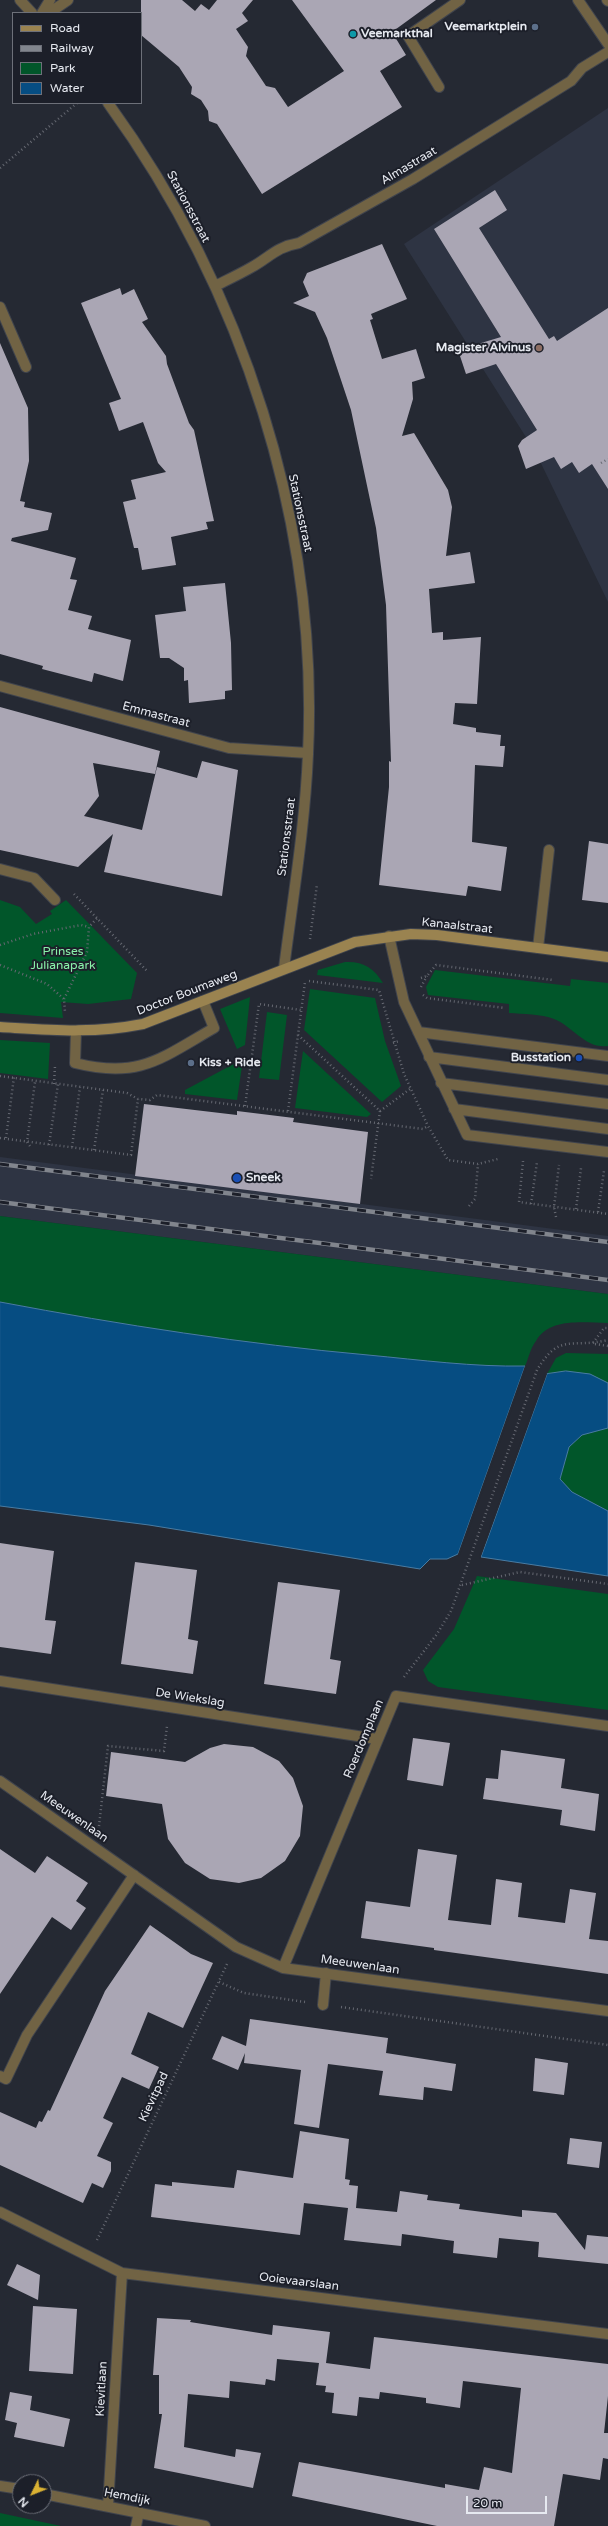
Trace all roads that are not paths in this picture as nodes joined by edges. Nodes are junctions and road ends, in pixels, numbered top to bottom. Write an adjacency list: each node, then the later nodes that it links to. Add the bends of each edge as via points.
1 (20, 0): 6 (street)
2 (50, 0): 7 (street)
3 (68, 0): 8 (street)
4 (460, 0): 11 (street, via 408,36)
5 (578, 0): 9 (street)
6 (31, 12)
7 (43, 12)
8 (50, 12)
9 (608, 44)
10 (608, 52): 13 (street, Almastraat, via 582,68 571,81 413,179 299,243 282,246 253,266)
11 (439, 87)
12 (109, 104): 13 (street, Stationsstraat, via 142,150 170,196)
13 (215, 286): 17 (street, Stationsstraat, via 264,416 292,532 302,594)
14 (0, 307): 15 (street)
15 (26, 367)
16 (0, 686): 17 (street, Emmastraat, via 229,748)
17 (308, 753): 24 (street, Stationsstraat)
18 (549, 850): 22 (street)
19 (0, 869): 20 (street, via 34,878)
20 (55, 900)
21 (389, 936): 22 (main road, Kanaalstraat, via 438,935); 24 (main road, Kanaalstraat, via 355,942); 28 (street, via 404,1002)
22 (538, 948): 23 (main road, Kanaalstraat)
23 (608, 957)
24 (284, 968): 25 (main road, Doctor Boumaweg)
25 (204, 1001): 27 (main road, Doctor Boumaweg, via 143,1024); 27 (street, via 214,1028 154,1061 133,1069 101,1070 75,1063)
26 (0, 1027): 27 (main road, Doctor Boumaweg)
27 (76, 1032)
28 (418, 1032): 29 (street); 30 (street)
29 (608, 1056)
30 (429, 1057): 31 (street); 32 (street)
31 (608, 1080)
32 (441, 1083): 33 (street); 34 (street)
33 (608, 1104)
34 (454, 1109): 35 (street); 36 (street, via 467,1136)
35 (608, 1129)
36 (608, 1152)
37 (0, 1681): 39 (street, De Wiekslag)
38 (608, 1726): 39 (street, Roerdomplaan, via 396,1696)
39 (377, 1739): 42 (street, Roerdomplaan)
40 (0, 1781): 41 (street, Meeuwenlaan)
41 (134, 1875): 42 (street, Meeuwenlaan, via 236,1946); 46 (street, via 27,2035 6,2079)
42 (283, 1968): 43 (street, Meeuwenlaan)
43 (326, 1973): 44 (street); 45 (street, Meeuwenlaan)
44 (323, 2005)
45 (608, 2011)
46 (0, 2076)
47 (0, 2212): 48 (street, Ooievaarslaan)
48 (122, 2273): 49 (street, Ooievaarslaan); 53 (street, Kievitlaan)
49 (608, 2334)
50 (0, 2486): 51 (street)
51 (12, 2488)
52 (52, 2496): 53 (street, Hemdijk)
53 (108, 2506): 54 (street, Hemdijk)
54 (139, 2512): 55 (street); 56 (street, Hemdijk)
55 (136, 2526)
56 (205, 2526)

